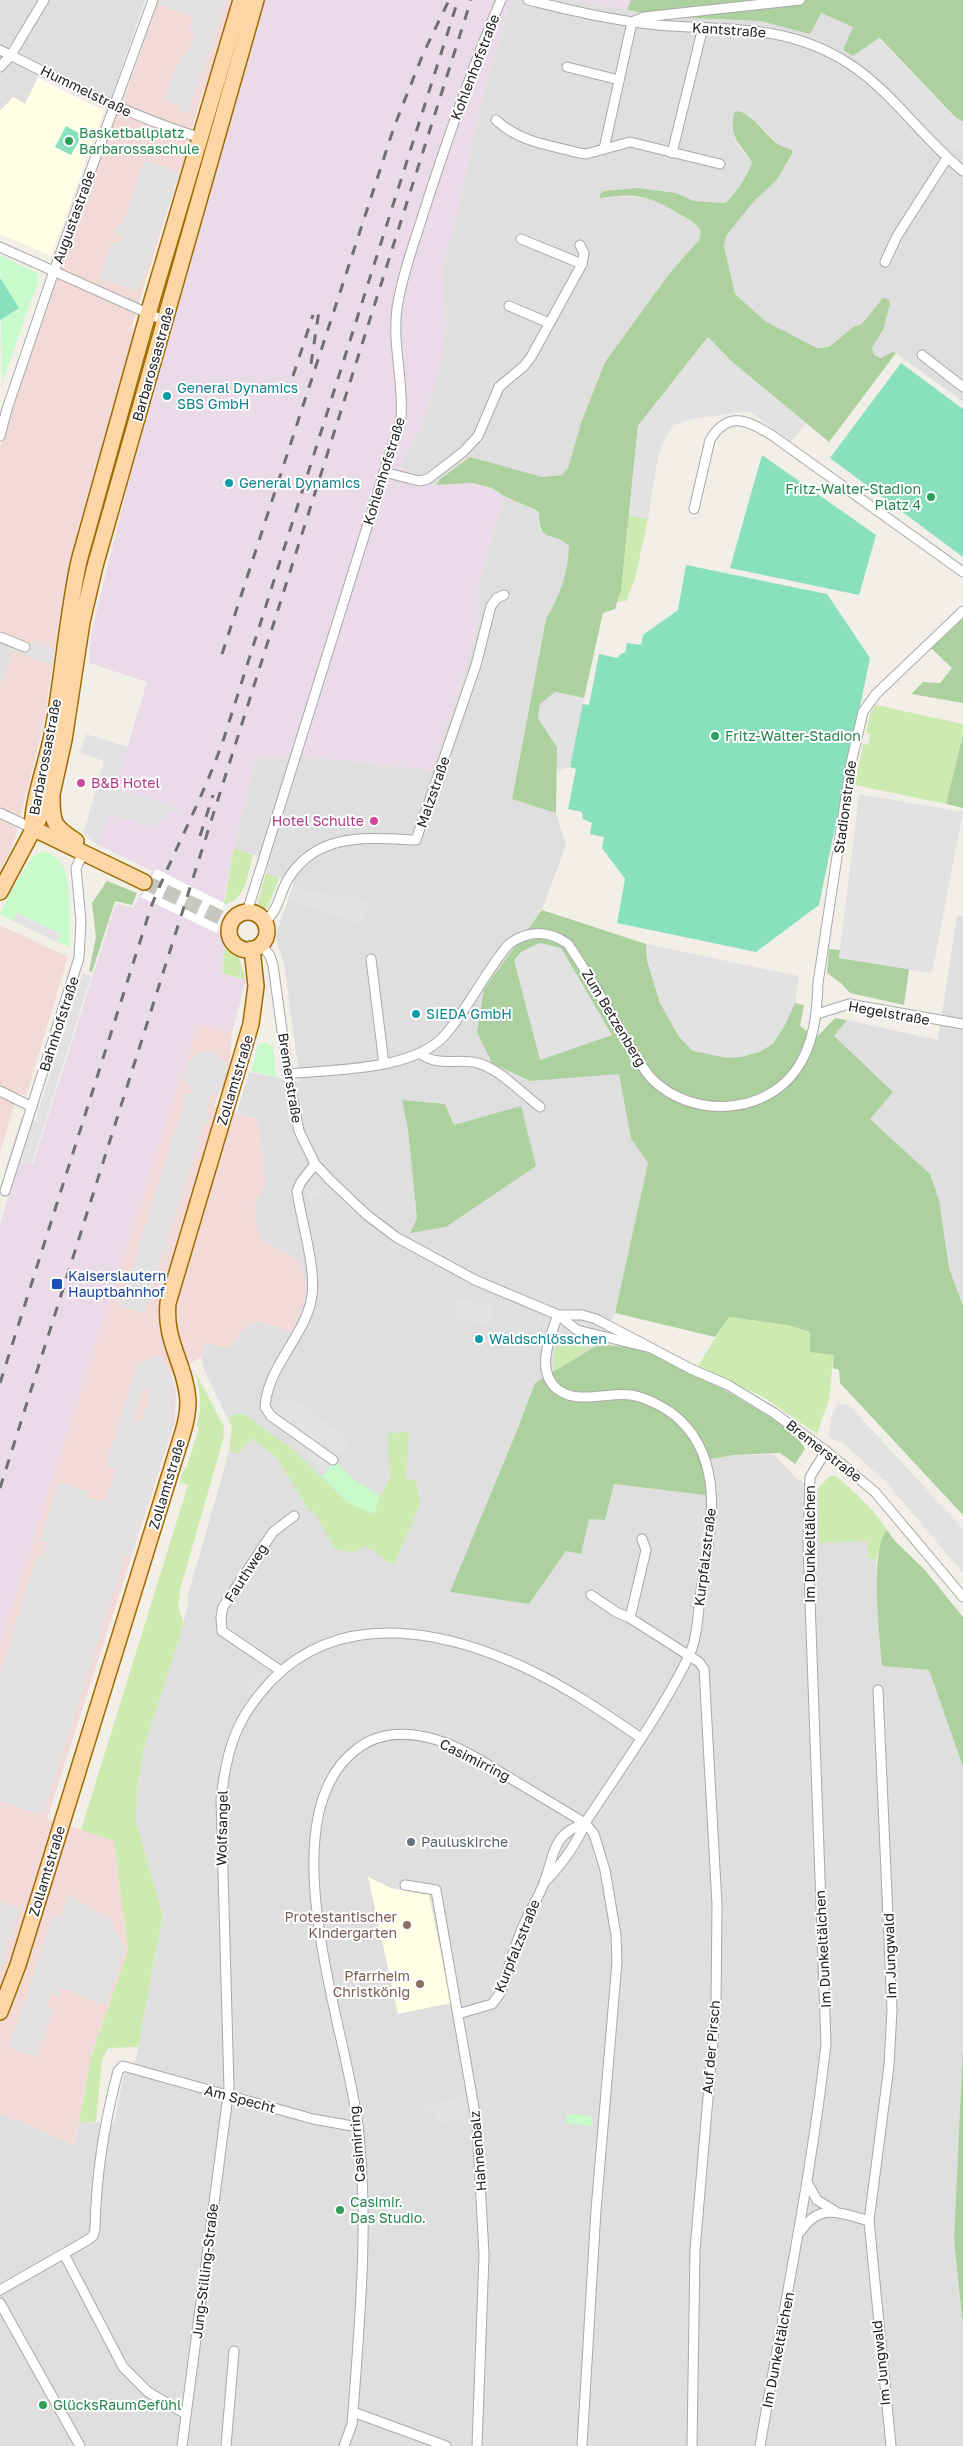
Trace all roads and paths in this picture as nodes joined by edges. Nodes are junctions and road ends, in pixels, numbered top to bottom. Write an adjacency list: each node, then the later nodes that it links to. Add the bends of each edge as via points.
1 (44, 0): 11 (street)
2 (153, 0): 15 (street, Augustastraße)
3 (241, 0): 17 (main road, Barbarossastraße)
4 (256, 0): 31 (main road, Barbarossastraße)
5 (501, 0): 36 (street, Kohlenhofstraße, via 448,136 403,279 395,333 403,397 401,418)
6 (528, 0): 8 (street, Kantstraße)
7 (800, 0): 8 (street, via 644,16)
8 (632, 22): 9 (street, Kantstraße); 14 (street)
9 (703, 27): 19 (street); 20 (street, Kantstraße, via 769,32 795,39 846,62 878,87)
10 (0, 50): 11 (street, Hummelstraße)
11 (11, 55): 12 (street); 15 (street, Hummelstraße)
12 (0, 66)
13 (567, 67): 14 (street)
14 (619, 80): 18 (street)
15 (114, 107): 17 (street, Hummelstraße); 28 (street, Augustastraße)
16 (496, 120): 18 (street, via 508,132 532,141 586,154)
17 (201, 138): 30 (main road, Barbarossastraße)
18 (604, 149): 19 (street, via 630,142)
19 (672, 153): 21 (street)
20 (947, 158): 22 (street, Kantstraße); 26 (street)
21 (720, 164)
22 (963, 171)
23 (521, 239): 27 (street)
24 (580, 245): 27 (street, via 584,253)
25 (0, 247): 28 (street)
26 (884, 262)
27 (582, 264): 32 (street)
28 (54, 270): 30 (street); 35 (street, Augustastraße)
29 (509, 306): 32 (street)
30 (148, 314): 31 (street); 45 (main road, Barbarossastraße, via 75,579 53,730 34,802)
31 (165, 321): 43 (main road, Barbarossastraße, via 86,603)
32 (549, 323): 36 (street, via 524,366 499,387 483,428 463,452 424,480)
33 (922, 355): 34 (street)
34 (963, 387)
35 (0, 436)
36 (384, 472): 49 (street, Kohlenhofstraße)
37 (694, 509): 38 (street, via 710,440 716,430 726,422 749,422)
38 (963, 572)
39 (504, 595): 50 (street, Malzstraße, via 491,606 476,664 416,840 345,840 317,851 289,877 273,916)
40 (963, 611): 53 (street, Stadionstraße, via 876,694 863,712 845,798 818,984)
41 (0, 637): 42 (street)
42 (25, 647)
43 (52, 794): 45 (main road, Barbarossastraße); 46 (main road, via 52,818 56,826 77,841)
44 (0, 813): 45 (street)
45 (32, 828): 46 (main road); 48 (main road)
46 (83, 853): 47 (main road); 59 (street, Bahnhofstraße, via 76,868 81,921 79,958)
47 (144, 882)
48 (2, 885)
49 (247, 912): 50 (main road, via 256,914); 51 (main road, via 227,921 229,934 241,948)
50 (264, 922): 51 (main road, via 267,931)
51 (257, 946): 57 (street, Bremerstraße, via 270,956 273,965); 79 (main road, Zollamtstraße, via 251,1024 168,1303 168,1330 188,1401 183,1432 18,1965)
52 (371, 959): 56 (street)
53 (817, 1014): 54 (street, Hegelstraße, via 849,1004); 55 (street, Zum Betzenberg, via 806,1052 781,1087 758,1100 734,1107 710,1107 688,1101 665,1090 651,1078 568,944 538,932 519,937 509,944 446,1034)
54 (963, 1024)
55 (421, 1054): 56 (street, Zum Betzenberg); 60 (street, via 430,1060 482,1064)
56 (384, 1064): 57 (street, Zum Betzenberg)
57 (288, 1074): 61 (street, Bremerstraße, via 299,1131)
58 (0, 1091): 59 (street)
59 (32, 1107): 62 (street, Bahnhofstraße)
60 (540, 1107)
61 (316, 1164): 63 (street, Bremerstraße, via 354,1203 396,1238 475,1280); 66 (street, via 297,1191 312,1279 311,1301 270,1386 265,1407 271,1416)
62 (5, 1191)
63 (558, 1315): 64 (street, Bremerstraße, via 577,1330); 64 (street, Bremerstraße, via 582,1315 596,1319); 72 (street, Kurpfalzstraße, via 546,1356 551,1383 565,1394 630,1395 657,1406 680,1420 706,1457 710,1477 710,1538)
64 (651, 1348): 65 (street, Bremerstraße, via 728,1385)
65 (826, 1451): 70 (street, Bremerstraße, via 875,1492); 83 (street, Im Dunkeltälchen, via 810,1477 808,1545 826,2037)
66 (333, 1460)
67 (294, 1516): 73 (street, Fauthweg, via 273,1532 223,1607 221,1618 222,1631)
68 (642, 1539): 71 (street, via 646,1550)
69 (591, 1595): 71 (street)
70 (963, 1597)
71 (630, 1618): 72 (street)
72 (690, 1655): 75 (street, Kurpfalzstraße); 100 (street, Auf der Pirsch, via 704,1669 716,1905 716,2004 695,2250)
73 (281, 1671): 75 (street, Wolfsangel, via 306,1652 342,1637 376,1632 428,1637 486,1652 532,1671 590,1703); 81 (street, Wolfsangel, via 251,1705 238,1726 227,1758 220,1799)
74 (878, 1690): 85 (street, Im Jungwald, via 892,2008 889,2066)
75 (641, 1738): 76 (street, Kurpfalzstraße)
76 (585, 1822): 77 (street, Kurpfalzstraße, via 580,1837); 77 (street, Kurpfalzstraße, via 569,1828 556,1846); 82 (street, Casimirring, via 460,1750 421,1736 396,1734 374,1739 351,1753 335,1769 322,1796 315,1826 314,1882 323,1948); 99 (street, via 594,1834 605,1870 616,1935 617,1962 594,2229)
77 (544, 1883): 80 (street, Kurpfalzstraße, via 522,1926 499,1995 492,2004)
78 (405, 1885): 80 (street, Hahnenbalz, via 436,1890)
79 (0, 2012)
80 (458, 2014): 98 (street, Hahnenbalz, via 477,2125 484,2220)
81 (228, 2096): 82 (street, Am Specht, via 313,2119); 87 (street, Am Specht, via 123,2066 118,2071 103,2139 93,2236); 92 (street, Jung-Stilling-Straße)
82 (358, 2127): 91 (street, Casimirring, via 362,2234)
83 (807, 2181): 84 (street, via 817,2200); 86 (street, Im Dunkeltälchen)
84 (835, 2211): 85 (street); 86 (street, via 813,2217)
85 (869, 2221): 102 (street, Im Jungwald)
86 (799, 2234): 101 (street, Im Dunkeltälchen)
87 (64, 2254): 88 (street); 92 (street, via 123,2367 148,2392)
88 (0, 2290)
89 (0, 2303): 93 (street)
90 (234, 2351): 95 (street)
91 (353, 2412): 96 (street, Casimirring); 97 (street)
92 (186, 2414): 94 (street, Jung-Stilling-Straße)
93 (78, 2445)
94 (182, 2446)
95 (226, 2446)
96 (344, 2446)
97 (446, 2446)
98 (477, 2446)
99 (582, 2446)
100 (692, 2446)
101 (760, 2446)
102 (891, 2446)

